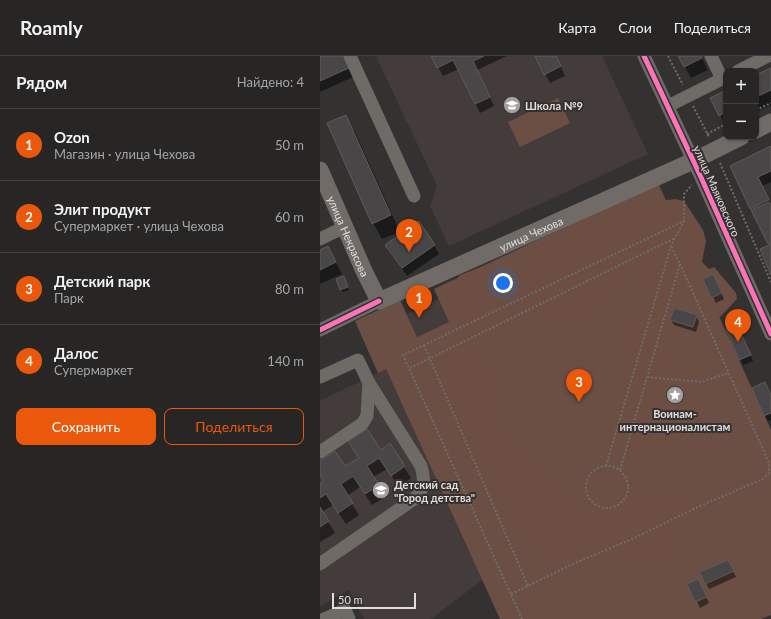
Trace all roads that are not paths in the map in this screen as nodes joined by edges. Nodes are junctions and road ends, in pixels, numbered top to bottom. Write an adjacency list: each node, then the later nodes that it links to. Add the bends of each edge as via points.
1 (350, 56): 14 (street)
2 (644, 56): 8 (street, улица Маяковского)
3 (711, 56): 6 (street)
4 (768, 56): 5 (street)
5 (744, 68)
6 (723, 76)
7 (723, 78): 8 (street)
8 (668, 106): 12 (street, улица Маяковского)
9 (771, 122): 10 (main road)
10 (759, 128)
11 (735, 140): 12 (main road, улица Чехова)
12 (693, 161): 17 (main road, улица Чехова); 19 (street, улица Маяковского)
13 (320, 170): 15 (main road, улица Некрасова)
14 (414, 196)
15 (345, 227): 16 (street); 17 (main road, улица Некрасова)
16 (320, 239)
17 (379, 301): 18 (street, улица Чехова)
18 (320, 330)
19 (771, 334)
20 (320, 377): 21 (street, via 358,360)
21 (369, 383): 22 (street, via 367,416 362,424); 23 (street, via 421,466 423,489 414,500)
22 (320, 452)
23 (320, 565)
24 (324, 619): 25 (street, via 345,610)
25 (349, 619)

